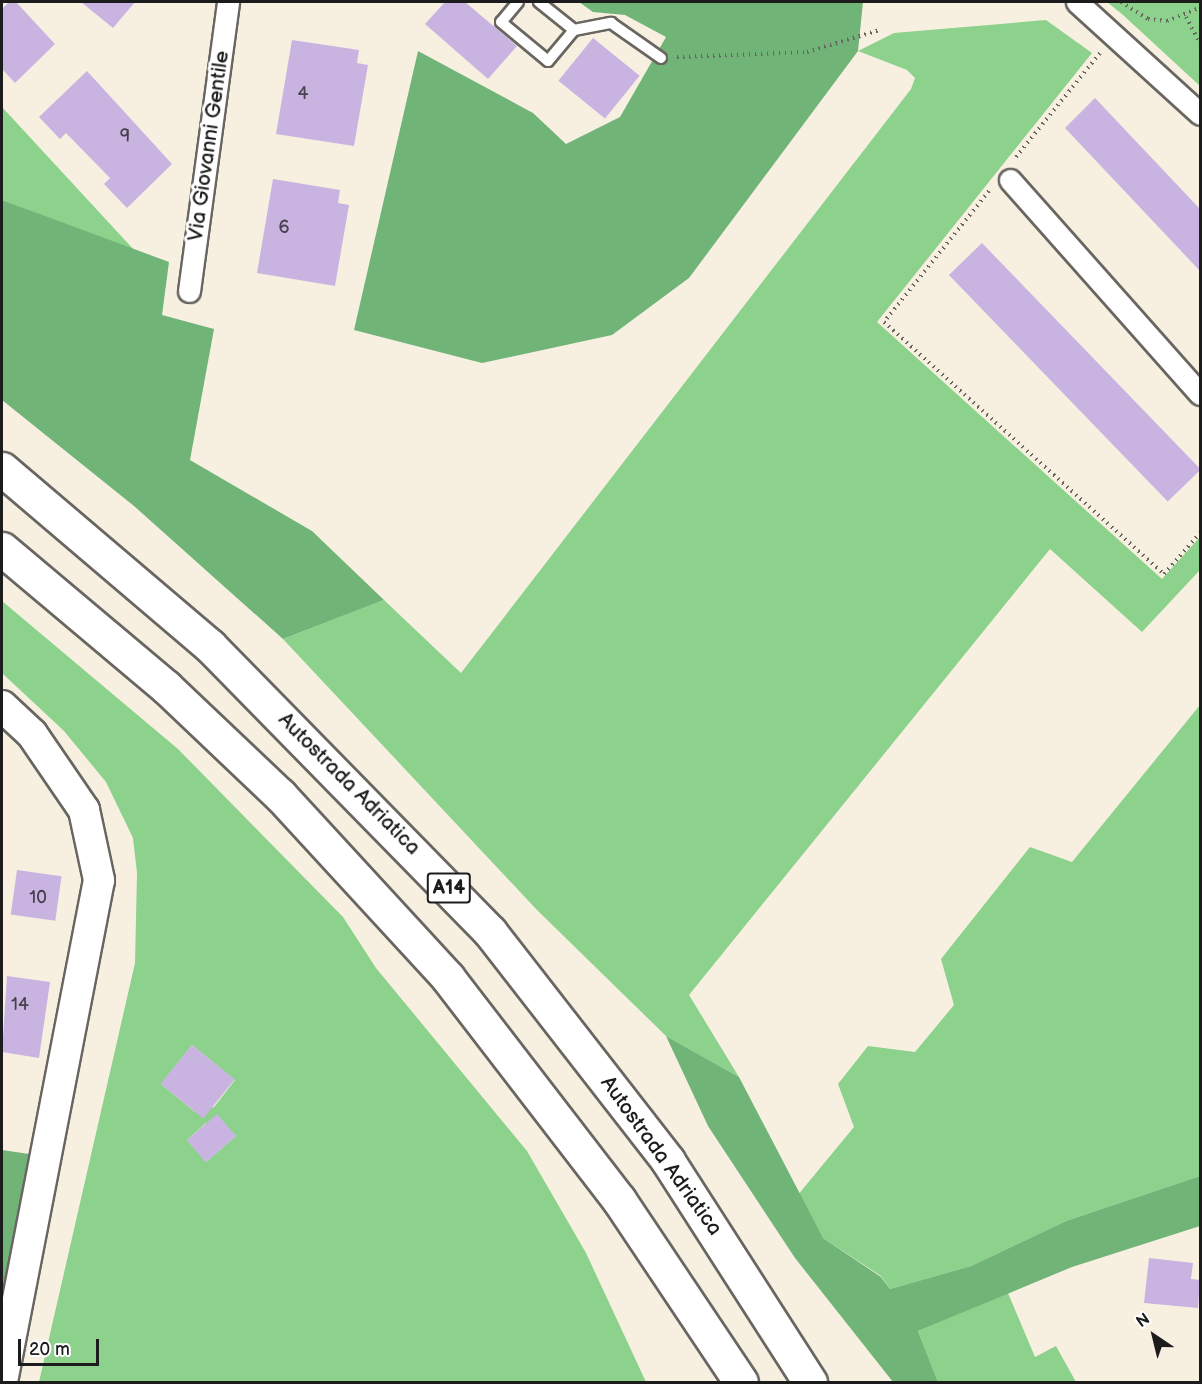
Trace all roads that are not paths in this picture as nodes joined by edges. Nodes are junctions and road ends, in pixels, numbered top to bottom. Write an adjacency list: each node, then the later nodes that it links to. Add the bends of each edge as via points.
1 (228, 2): 9 (street, Via Giovanni Gentile)
2 (518, 2): 5 (lane, via 501,22 548,61)
3 (539, 2): 5 (lane)
4 (1077, 2): 7 (street)
5 (574, 30): 6 (lane, via 611,23)
6 (661, 58)
7 (1200, 114)
8 (1006, 175): 10 (street)
9 (189, 291)
10 (1200, 394)
11 (2, 469): 16 (highway, Autostrada Adriatica / A14, via 210,646 490,932 668,1161)
12 (2, 549): 15 (highway, via 166,687 280,795 448,978 619,1200)
13 (2, 706): 14 (main road, via 32,734 84,810 99,880)
14 (2, 1383)
15 (741, 1383)
16 (810, 1383)

